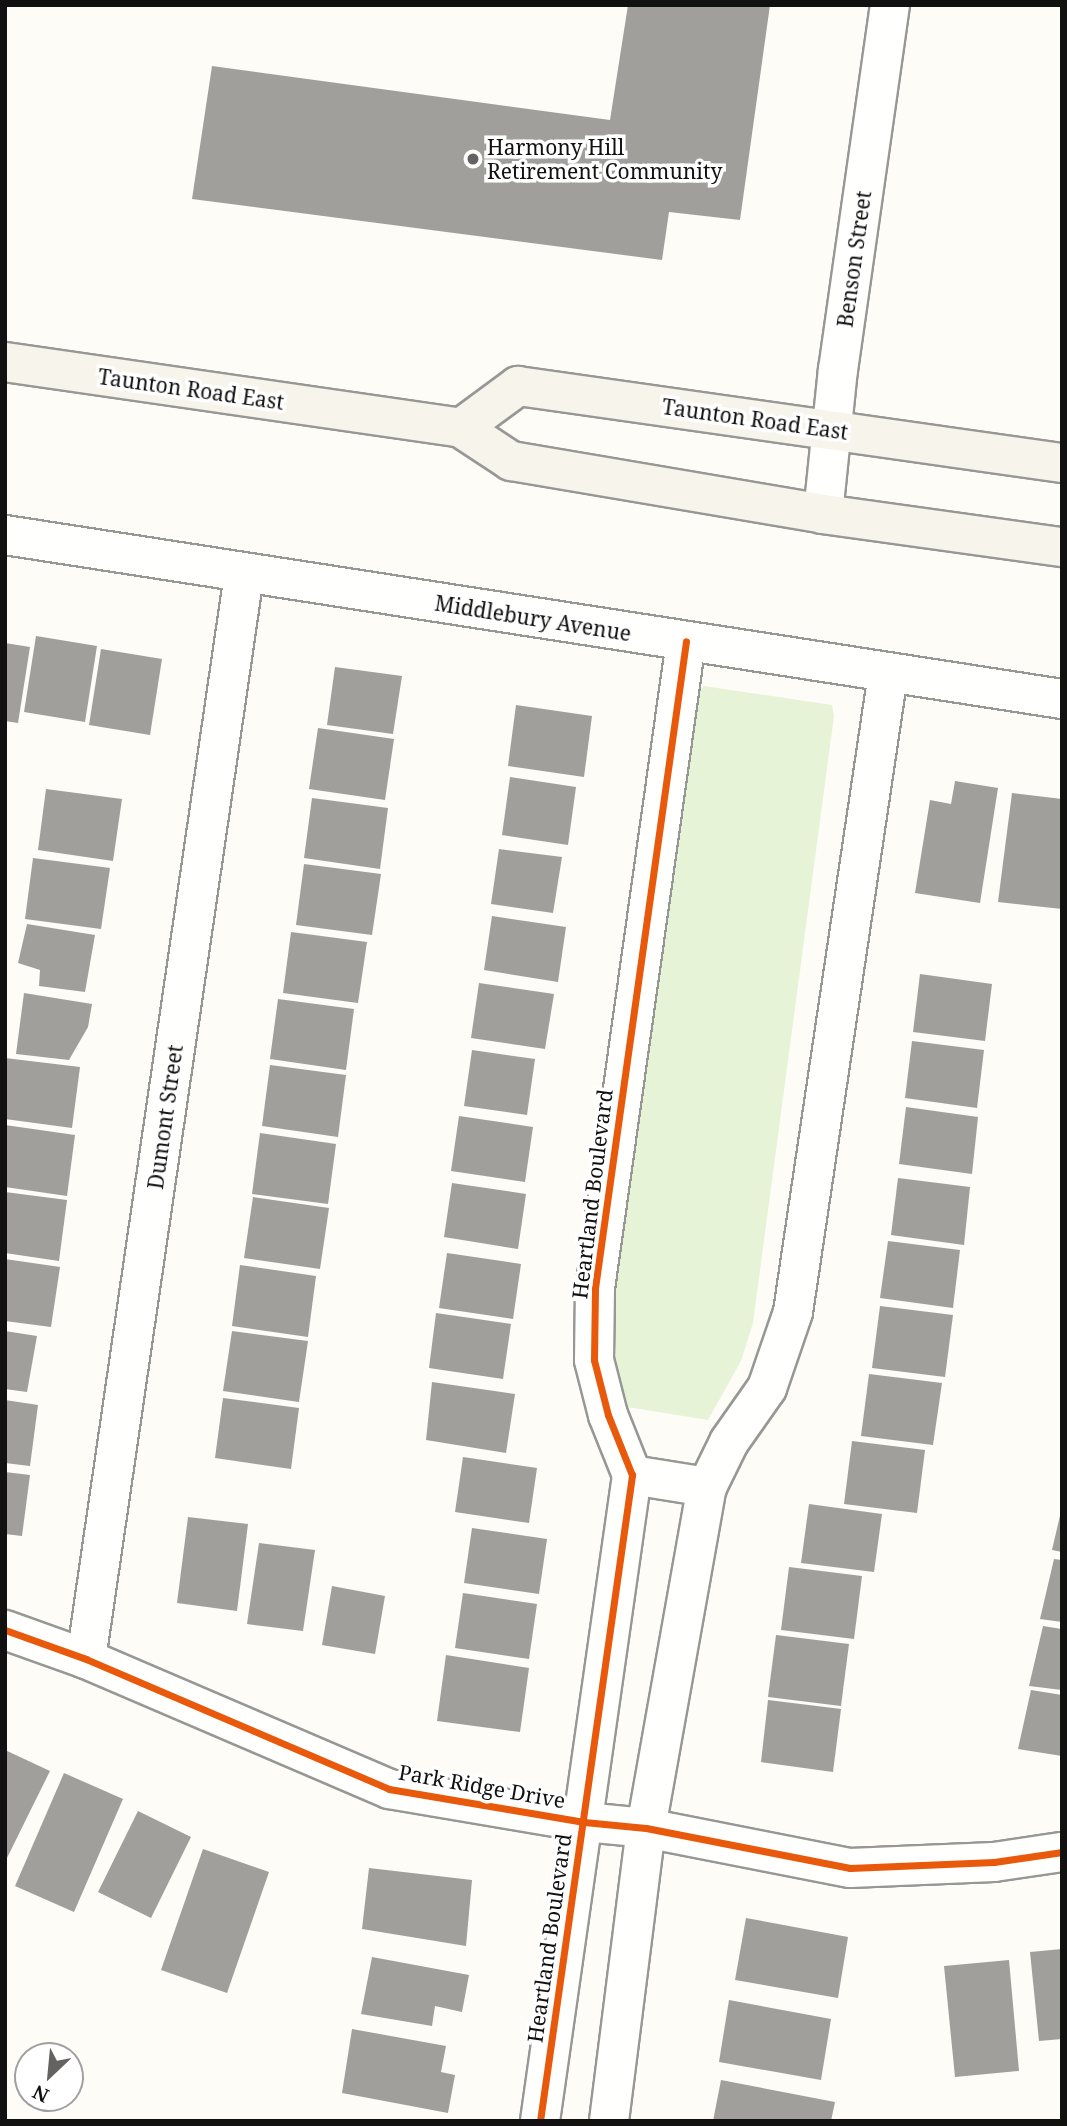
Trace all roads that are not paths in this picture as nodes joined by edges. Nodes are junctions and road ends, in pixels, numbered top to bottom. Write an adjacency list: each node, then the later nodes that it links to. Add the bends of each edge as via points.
1 (890, 5): 4 (street, Benson Street)
2 (5, 362): 3 (main road, Taunton Road East)
3 (461, 428): 4 (main road, Taunton Road East, via 518,386); 6 (main road, Taunton Road East, via 511,461)
4 (832, 430): 5 (main road, Taunton Road East); 6 (street, Benson Street)
5 (1062, 463)
6 (823, 514): 8 (main road, Taunton Road East)
7 (5, 535): 9 (street, Middlebury Avenue)
8 (1062, 547)
9 (244, 575): 10 (street, Middlebury Avenue); 16 (street, Dumont Street)
10 (686, 641): 11 (street, Middlebury Avenue); 13 (street, Heartland Boulevard, via 595,1288 594,1360 608,1415)
11 (888, 674): 12 (street, Middlebury Avenue); 14 (street, via 793,1312 772,1378 729,1442)
12 (1062, 699)
13 (632, 1475): 14 (street); 17 (street, Heartland Boulevard)
14 (707, 1487): 18 (street)
15 (5, 1630): 16 (street, Park Ridge Drive)
16 (86, 1659): 17 (street, Park Ridge Drive, via 389,1788)
17 (584, 1822): 18 (street, Park Ridge Drive); 20 (street, Heartland Boulevard)
18 (646, 1828): 19 (street, Park Ridge Drive, via 850,1868 994,1862); 21 (street)
19 (1062, 1852)
20 (540, 2121)
21 (609, 2121)

